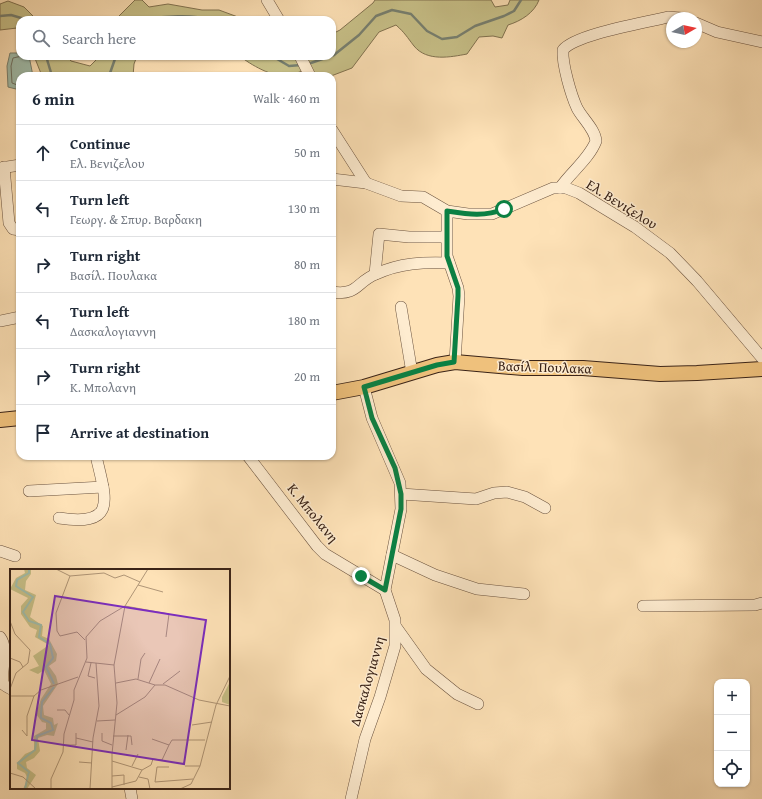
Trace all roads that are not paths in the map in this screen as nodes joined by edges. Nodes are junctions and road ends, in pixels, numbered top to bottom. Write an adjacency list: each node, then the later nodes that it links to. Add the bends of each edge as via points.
1 (266, 0): 2 (street)
2 (276, 16)
3 (666, 17): 13 (street, via 585,37 563,50 577,108 596,140 586,158)
4 (702, 26): 5 (street, via 717,32)
5 (762, 42)
6 (302, 60): 7 (street)
7 (308, 72)
8 (336, 136): 12 (street)
9 (16, 166): 10 (street)
10 (2, 168): 15 (street, via 9,223)
11 (336, 179): 12 (street, Ελ. Βενιζελου)
12 (366, 183): 14 (street, Ελ. Βενιζελου, via 401,196 423,197)
13 (560, 188): 14 (street, Ελ. Βενιζελου, via 553,188 492,214); 23 (street, Ελ. Βενιζελου, via 579,193 635,227 670,253)
14 (447, 211): 16 (street)
15 (16, 229)
16 (446, 237): 17 (street); 18 (street, via 380,234)
17 (449, 263): 18 (street, via 405,264); 24 (street, via 458,288)
18 (374, 274): 19 (street, via 351,292)
19 (336, 292)
20 (401, 307): 26 (street)
21 (16, 318): 22 (street)
22 (0, 321)
23 (762, 358)
24 (454, 362): 25 (main road, Βασίλ. Πουλακα, via 660,374); 26 (main road, Βασίλ. Πουλακα)
25 (762, 369)
26 (412, 373): 27 (main road, Βασίλ. Πουλακα)
27 (364, 387): 28 (main road, Βασίλ. Πουλακα); 35 (street, Δασκαλογιαννη, via 372,418 395,468)
28 (336, 392)
29 (16, 418): 30 (main road)
30 (0, 420)
31 (97, 460): 33 (street)
32 (251, 460): 41 (street, Κ. Μπολανη, via 325,554)
33 (104, 487): 34 (street); 37 (street, via 104,507 99,515 82,521)
34 (29, 491)
35 (401, 494): 36 (street, via 476,499 501,491 525,496); 39 (street, Δασκαλογιαννη, via 401,509)
36 (545, 508)
37 (59, 518)
38 (0, 551): 40 (street)
39 (392, 555): 41 (street, Δασκαλογιαννη); 42 (street, via 435,575 477,589)
40 (15, 556)
41 (385, 590): 45 (street, Δασκαλογιαννη)
42 (524, 594)
43 (762, 603): 44 (street)
44 (643, 606)
45 (396, 626): 48 (street, via 426,669 457,694); 51 (street, Δασκαλογιαννη, via 395,646 365,739)
46 (0, 637): 47 (street, via 3,647 0,676 3,684)
47 (10, 688)
48 (478, 704)
49 (130, 789): 50 (street)
50 (132, 799)
51 (351, 799)

